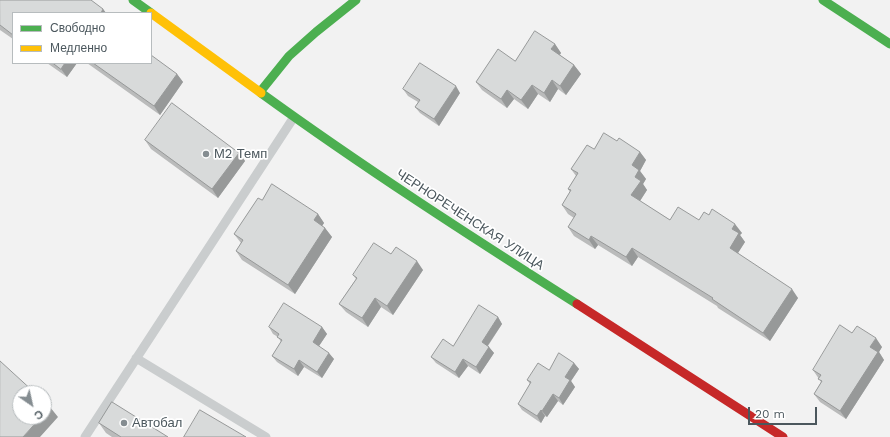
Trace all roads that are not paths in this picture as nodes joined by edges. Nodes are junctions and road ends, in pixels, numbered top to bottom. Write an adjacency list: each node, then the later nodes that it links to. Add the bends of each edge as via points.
1 (133, 0): 4 (street, ЧЕРНОРЕЧЕНСКАЯ УЛИЦА)
2 (356, 0): 7 (street, via 289,56)
3 (824, 0): 6 (street)
4 (150, 12)
5 (152, 14): 7 (street, ЧЕРНОРЕЧЕНСКАЯ УЛИЦА)
6 (890, 44)
7 (260, 92): 8 (street, ЧЕРНОРЕЧЕНСКАЯ УЛИЦА)
8 (294, 117): 9 (lane); 12 (street, ЧЕРНОРЕЧЕНСКАЯ УЛИЦА, via 395,187)
9 (136, 358): 10 (lane); 11 (lane)
10 (85, 437)
11 (266, 437)
12 (783, 437)

